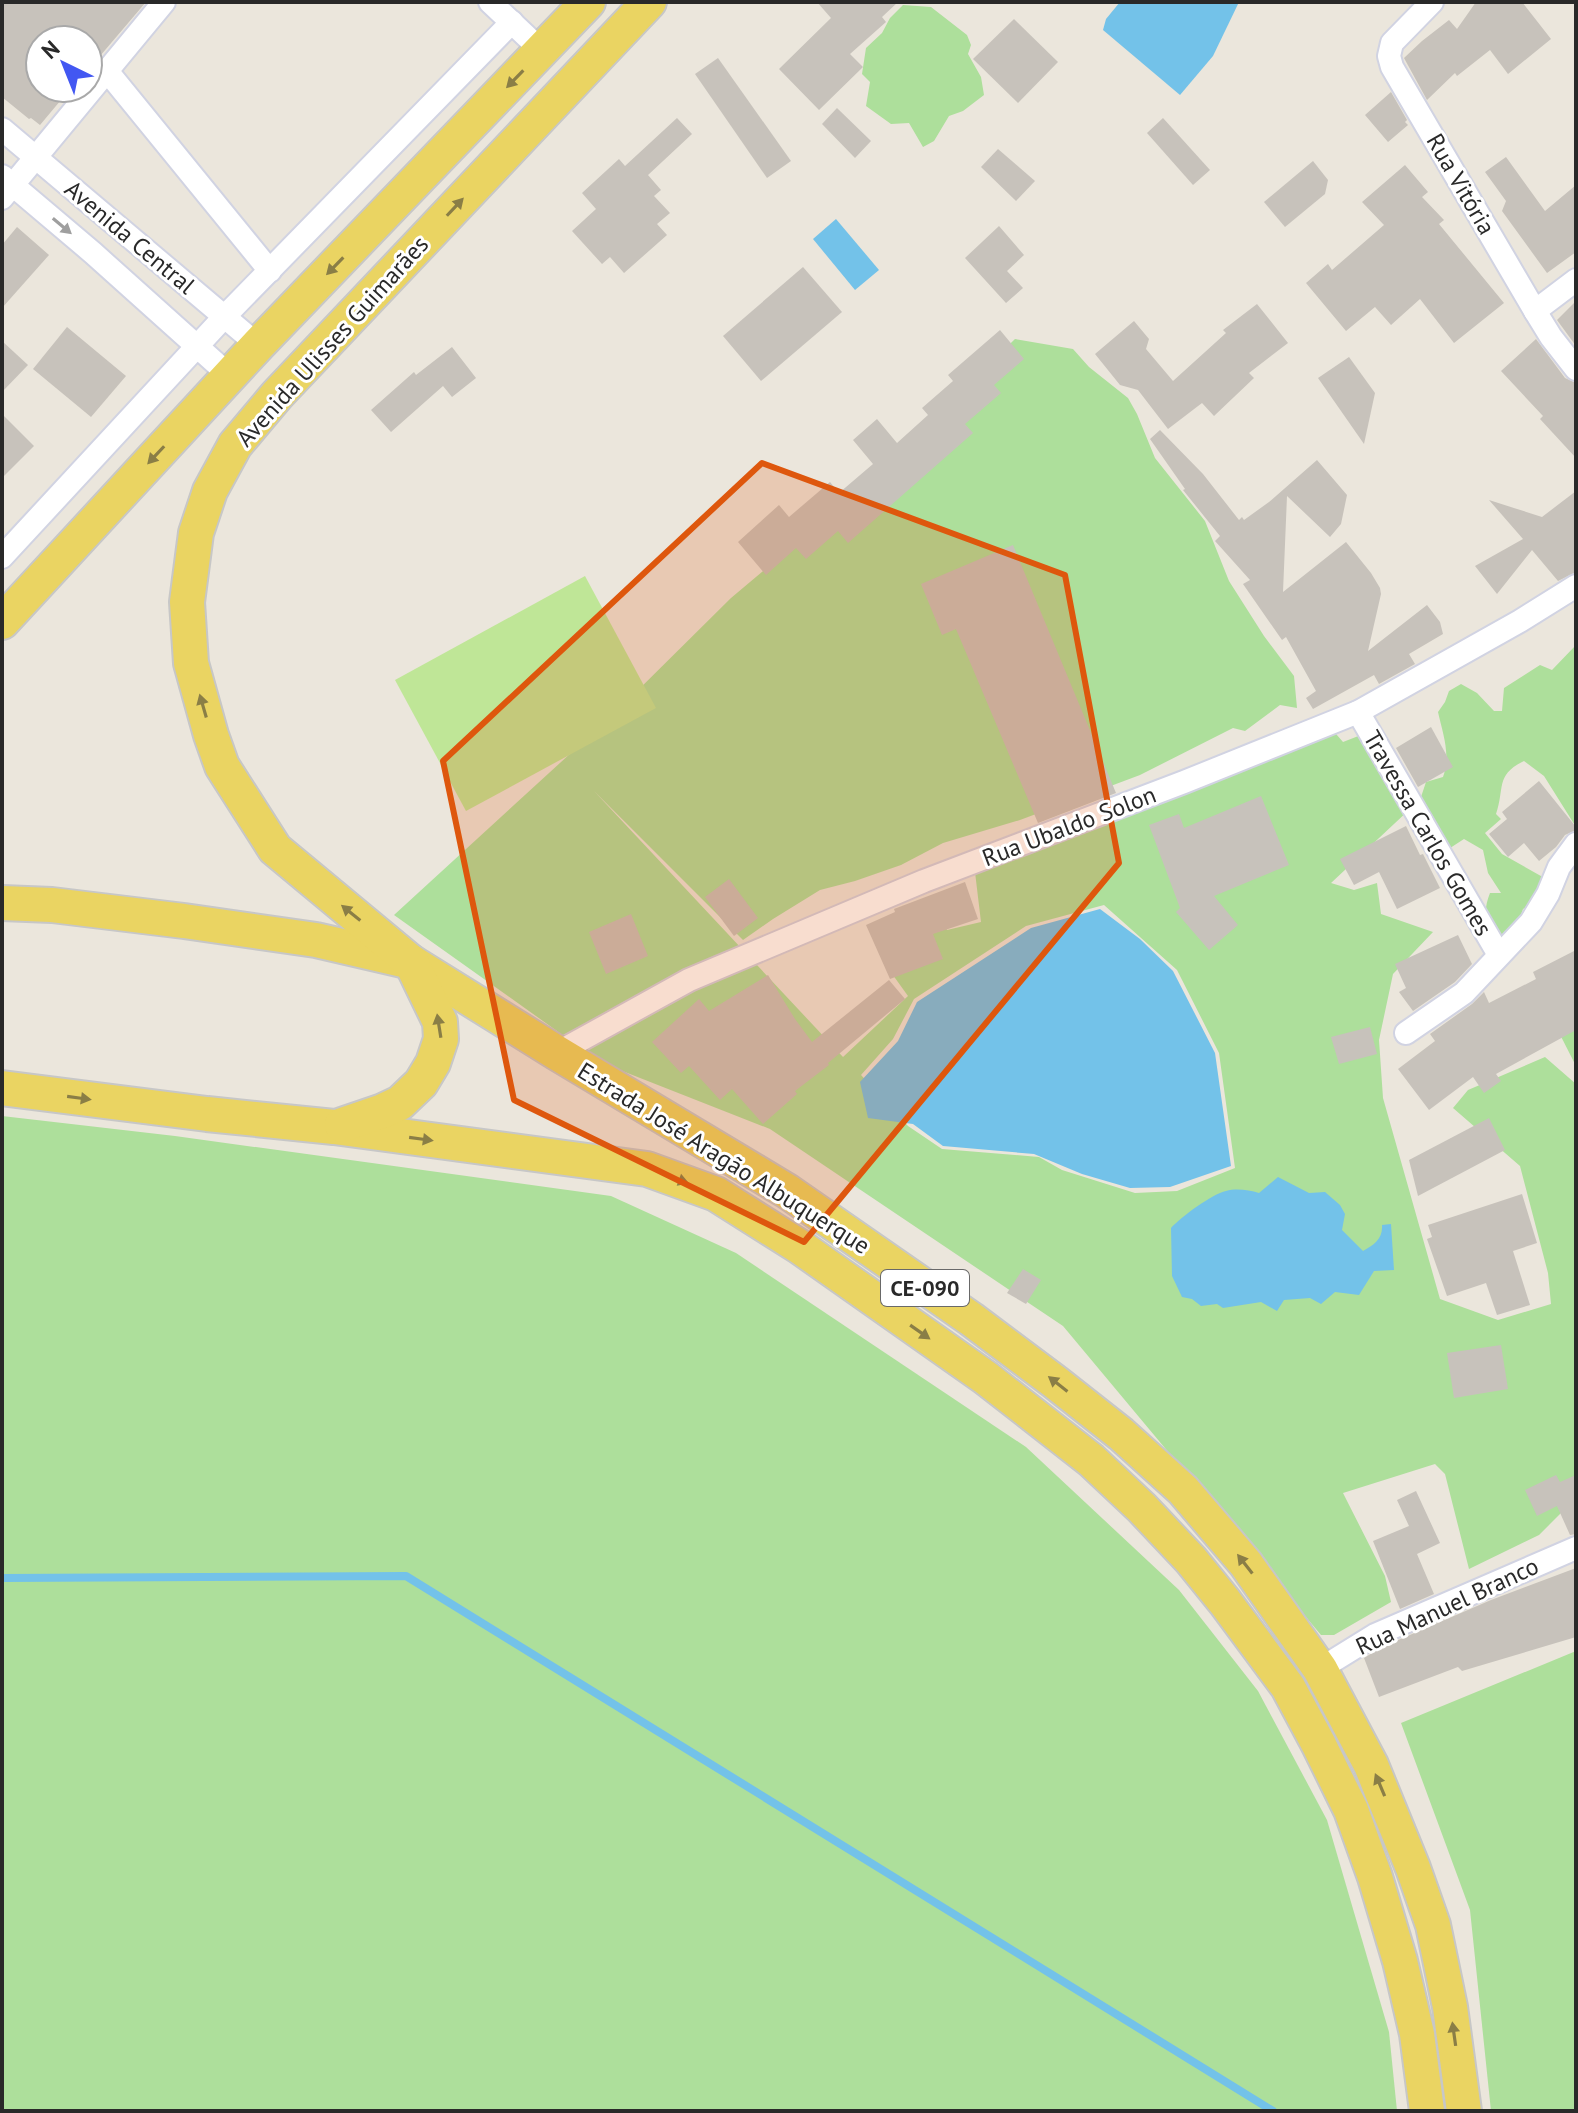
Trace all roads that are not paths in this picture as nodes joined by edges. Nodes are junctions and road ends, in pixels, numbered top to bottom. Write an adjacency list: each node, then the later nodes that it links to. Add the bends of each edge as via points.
1 (164, 2): 8 (street)
2 (490, 2): 6 (street)
3 (588, 2): 7 (main road, Avenida Ulisses Guimarães)
4 (649, 2): 13 (main road, Avenida Ulisses Guimarães, one-way to 4)
5 (1432, 2): 16 (street, Rua Vitória, via 1392,43 1392,67)
6 (512, 22): 7 (street); 14 (street)
7 (542, 51): 12 (main road, Avenida Ulisses Guimarães, one-way to 12)
8 (107, 71): 10 (street); 14 (street)
9 (2, 129): 10 (street, Avenida Central)
10 (36, 157): 11 (street); 17 (street, Avenida Central)
11 (5, 186): 19 (street, Avenida Central, one-way to 19, via 93,253)
12 (374, 227): 13 (main road); 18 (main road, Avenida Ulisses Guimarães, one-way to 18)
13 (406, 259): 29 (main road, Avenida Ulisses Guimarães, one-way to 13, via 275,849 247,807 222,766 211,735 191,663 187,602 196,533 210,491 235,445)
14 (270, 271): 17 (street)
15 (1576, 280): 16 (street)
16 (1535, 311): 20 (street, Rua Vitória)
17 (225, 316): 18 (street, Avenida Central); 19 (street)
18 (258, 345): 21 (main road, Avenida Ulisses Guimarães)
19 (197, 346): 21 (street, Avenida Central); 22 (street)
20 (1576, 369)
21 (229, 375): 24 (main road, Avenida Ulisses Guimarães, one-way to 24)
22 (2, 557)
23 (1576, 586): 25 (street, Rua Ubaldo Solon)
24 (2, 622)
25 (1358, 712): 28 (street, Travessa Carlos Gomes); 31 (street, Rua Ubaldo Solon, via 924,881 689,980)
26 (1576, 844): 28 (street, Travessa Carlos Gomes, via 1531,922)
27 (2, 903): 29 (main road, Estrada José Aragão Albuquerque / CE-090, via 243,929)
28 (1499, 955): 30 (street, Travessa Carlos Gomes, via 1464,993)
29 (411, 962): 31 (main road, Estrada José Aragão Albuquerque / CE-090); 33 (main road, one-way to 29, via 400,1103 433,1063 440,1022)
30 (1406, 1033)
31 (557, 1053): 35 (main road, Estrada José Aragão Albuquerque / CE-090, one-way to 31, via 1246,1564 1192,1500 1121,1434 971,1319 787,1191)
32 (2, 1088): 33 (main road, Estrada José Aragão Albuquerque / CE-090, one-way to 33)
33 (334, 1127): 36 (main road, Estrada José Aragão Albuquerque / CE-090, one-way to 36, via 647,1169 716,1194 936,1343 1091,1460 1142,1508 1225,1602 1288,1687 1319,1745 1351,1810 1400,1961)
34 (1576, 1548): 35 (street, Rua Manuel Branco, via 1375,1635)
35 (1320, 1669): 37 (main road, Estrada José Aragão Albuquerque / CE-090, one-way to 35, via 1433,1925 1371,1765)
36 (1427, 2111)
37 (1464, 2111)

